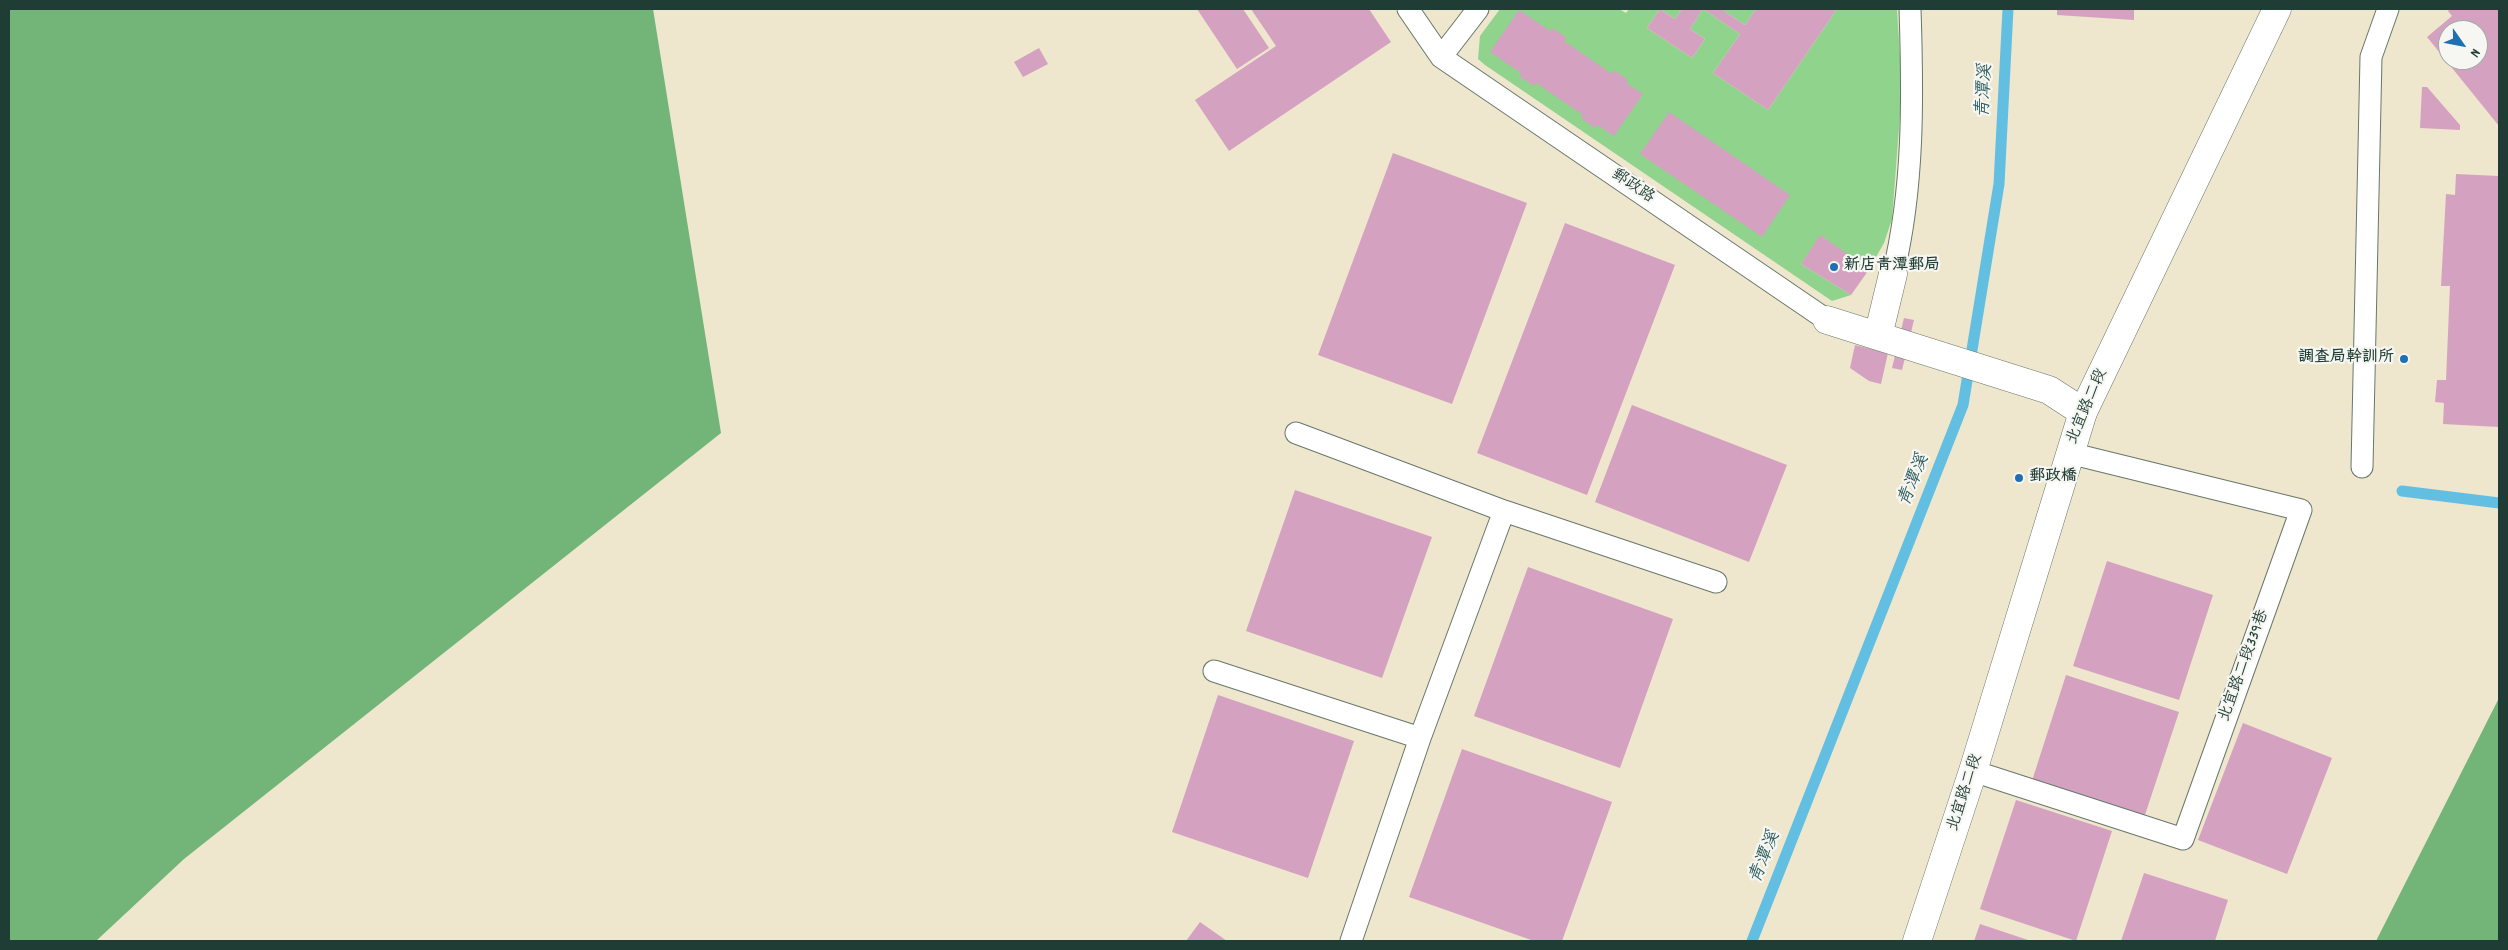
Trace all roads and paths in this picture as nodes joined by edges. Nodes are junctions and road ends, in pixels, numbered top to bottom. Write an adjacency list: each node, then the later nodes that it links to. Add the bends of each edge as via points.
1 (1408, 9): 6 (lane, 郵政路)
2 (1478, 9): 6 (lane)
3 (1910, 9): 7 (lane, via 1912,88 1907,175 1903,232)
4 (2277, 9): 10 (main road, 北宜路二段)
5 (2388, 9): 13 (lane, via 2371,56)
6 (1441, 57): 8 (lane, 郵政路)
7 (1893, 274): 9 (main road)
8 (1828, 320): 9 (main road, 郵政路)
9 (1878, 336): 10 (main road, 郵政路, via 2049,390)
10 (2083, 412): 12 (main road, 北宜路二段)
11 (1296, 433): 14 (lane)
12 (2069, 453): 18 (main road, 北宜路二段); 18 (lane, 北宜路二段339巷, via 2301,510 2183,839)
13 (2362, 467)
14 (1504, 511): 15 (lane); 17 (lane)
15 (1716, 582)
16 (1214, 671): 17 (lane)
17 (1420, 738): 19 (lane)
18 (1973, 771): 20 (main road, 北宜路二段)
19 (1351, 941)
20 (1917, 941)

